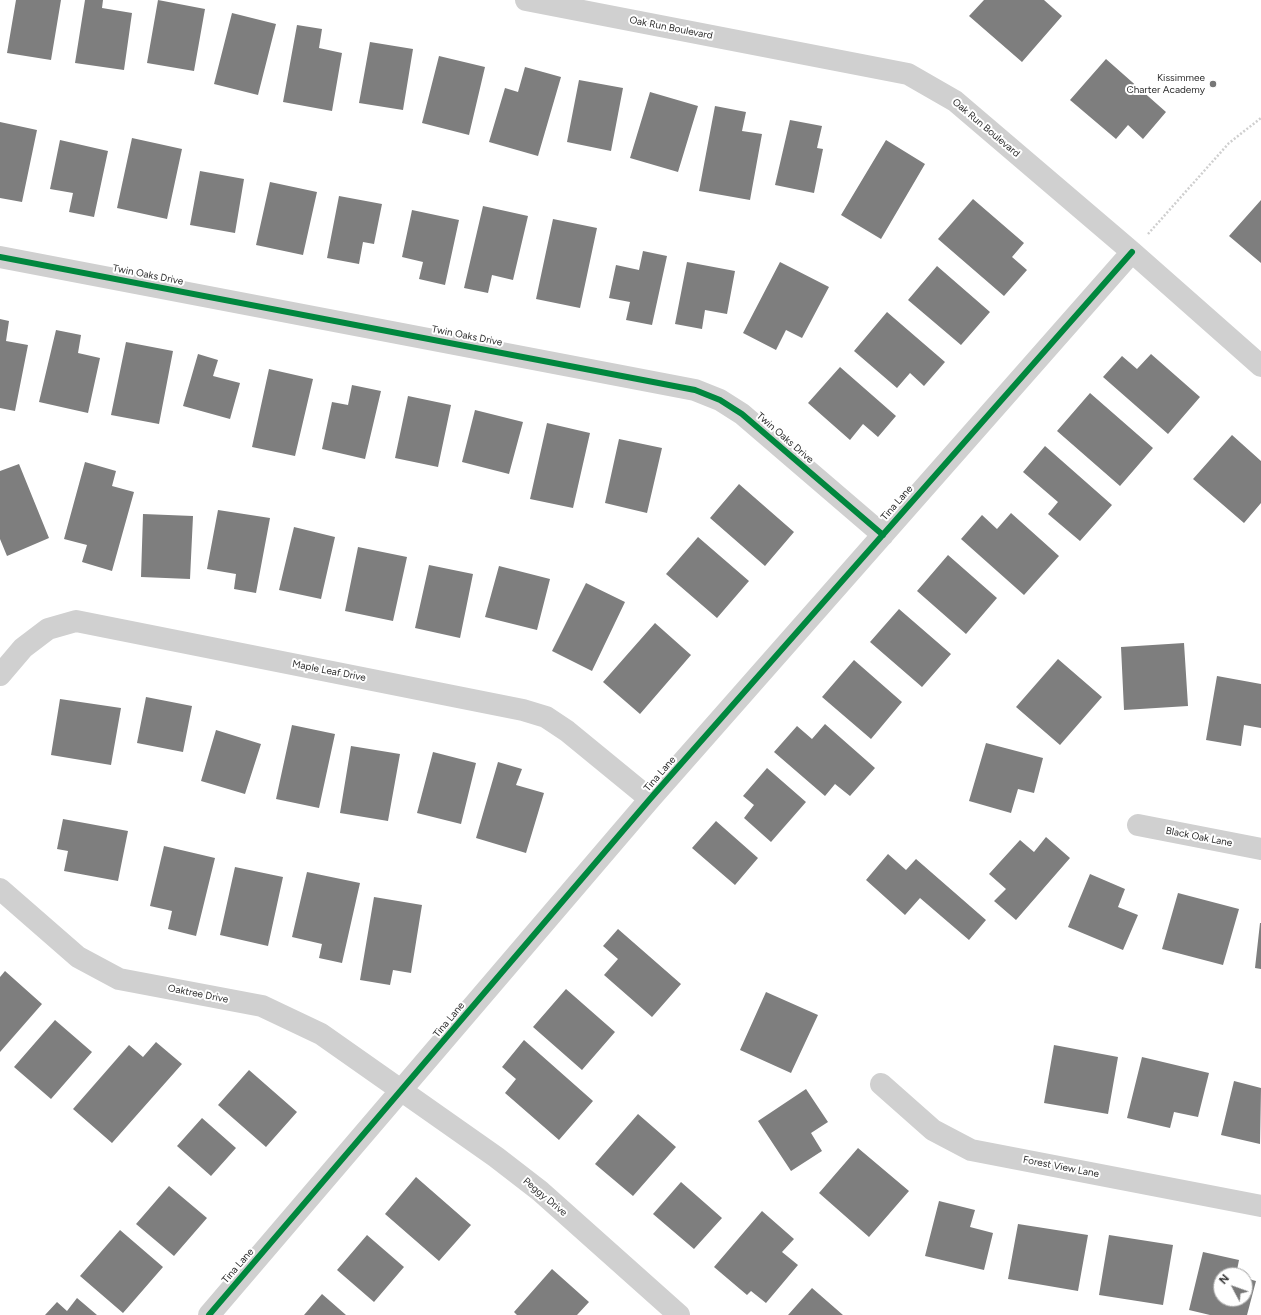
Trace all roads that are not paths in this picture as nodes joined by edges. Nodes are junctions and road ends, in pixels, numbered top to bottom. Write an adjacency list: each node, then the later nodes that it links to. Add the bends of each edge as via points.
1 (526, 0): 2 (street, Oak Run Boulevard)
2 (622, 9): 3 (street, Oak Run Boulevard, via 908,74 954,101)
3 (1139, 244): 5 (street, Oak Run Boulevard); 6 (street, Tina Lane)
4 (0, 257): 6 (street, Twin Oaks Drive, via 695,390 720,400 742,414)
5 (1261, 366)
6 (883, 535): 8 (street, Tina Lane)
7 (0, 675): 8 (street, Maple Leaf Drive, via 23,648 48,629 76,621 523,710 546,717 567,731)
8 (650, 799): 13 (street, Tina Lane)
9 (1138, 825): 10 (street, Black Oak Lane)
10 (1261, 849)
11 (0, 889): 13 (street, Oaktree Drive, via 78,957 119,979 262,1006 321,1034)
12 (881, 1084): 14 (street, Forest View Lane, via 933,1130 971,1150)
13 (402, 1090): 15 (street, Peggy Drive, via 540,1191); 16 (street, Tina Lane)
14 (1261, 1206)
15 (669, 1312)
16 (209, 1315)

